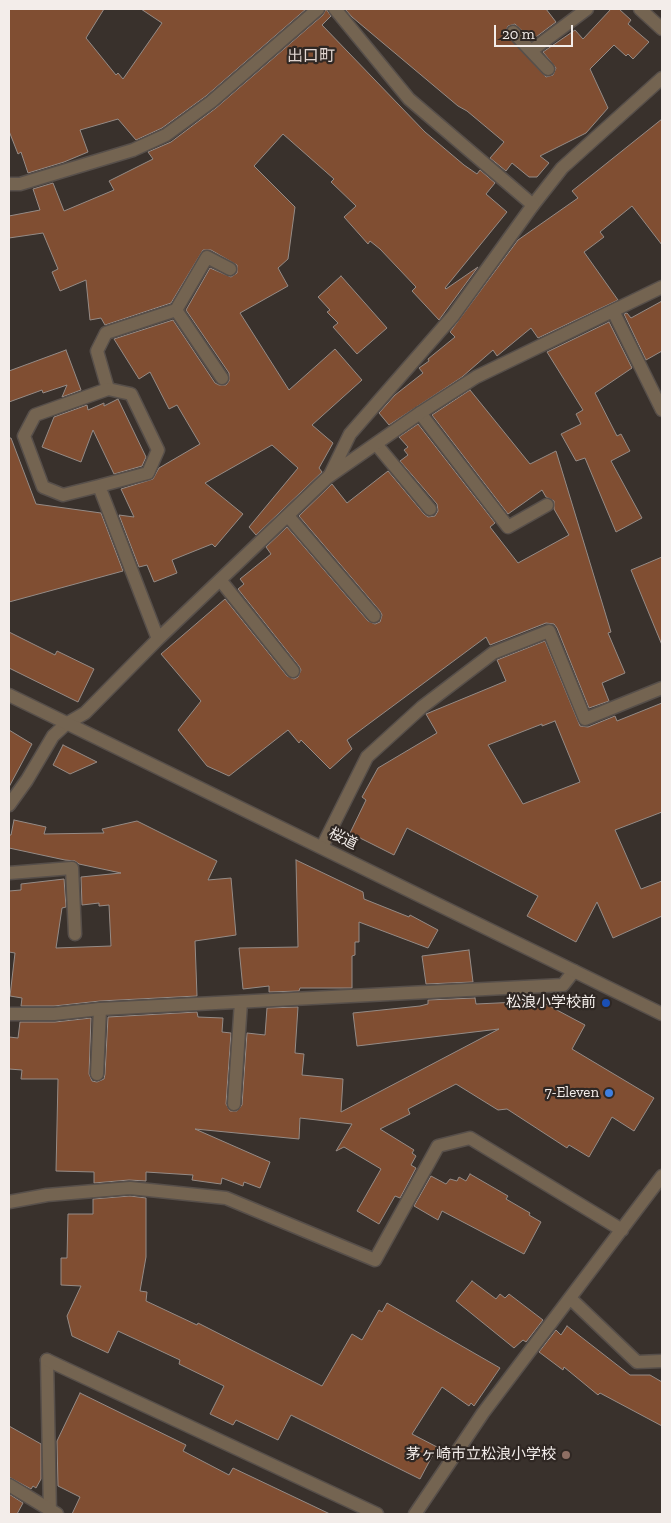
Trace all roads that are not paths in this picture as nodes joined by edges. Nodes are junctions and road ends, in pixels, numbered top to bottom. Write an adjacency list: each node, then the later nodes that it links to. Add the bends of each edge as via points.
1 (318, 9): 10 (street, via 211,102 166,135 133,150 20,184)
2 (335, 9): 11 (street, via 409,99)
3 (587, 9): 7 (street)
4 (640, 9): 5 (street)
5 (662, 29)
6 (513, 32): 7 (street)
7 (531, 51): 8 (street)
8 (548, 69)
9 (662, 78): 11 (street, via 562,168)
10 (9, 184)
11 (533, 205): 21 (street, via 453,316 350,434)
12 (230, 269): 14 (street, via 207,257)
13 (662, 288): 15 (street)
14 (176, 310): 16 (street); 17 (street, via 106,333 97,351)
15 (614, 313): 18 (street); 19 (street, via 476,377)
16 (222, 378)
17 (108, 389): 22 (street, via 131,394 158,450 148,473); 22 (street, via 35,415 24,436 43,487 63,496)
18 (662, 410)
19 (420, 413): 20 (street); 23 (street, via 508,527)
20 (376, 444): 21 (street); 24 (street)
21 (328, 477): 25 (street)
22 (99, 486): 28 (street)
23 (546, 506)
24 (430, 509)
25 (288, 516): 26 (street); 27 (street)
26 (221, 581): 28 (street); 29 (street)
27 (374, 616)
28 (158, 639): 32 (street, via 85,713)
29 (293, 671)
30 (662, 688): 34 (street, via 585,718 549,631 493,653 422,707 367,757)
31 (9, 695): 32 (street, 桜道)
32 (66, 724): 33 (street, via 53,736); 34 (street, 桜道)
33 (9, 805)
34 (322, 846): 37 (street, 桜道)
35 (9, 873): 36 (street, via 72,868)
36 (75, 934)
37 (574, 971): 38 (street, via 563,985); 41 (street, 桜道)
38 (241, 1002): 39 (street); 43 (street)
39 (100, 1009): 40 (street); 42 (street)
40 (9, 1014)
41 (662, 1014)
42 (97, 1074)
43 (234, 1104)
44 (662, 1176): 46 (street)
45 (9, 1202): 46 (street, via 47,1195 130,1188 226,1198 375,1260 438,1146 470,1138)
46 (622, 1230): 47 (street)
47 (570, 1299): 48 (street, via 637,1362); 52 (street, via 483,1413)
48 (662, 1360)
49 (9, 1486): 50 (street)
50 (52, 1513): 51 (street, via 47,1360)
51 (376, 1514)
52 (415, 1514)

